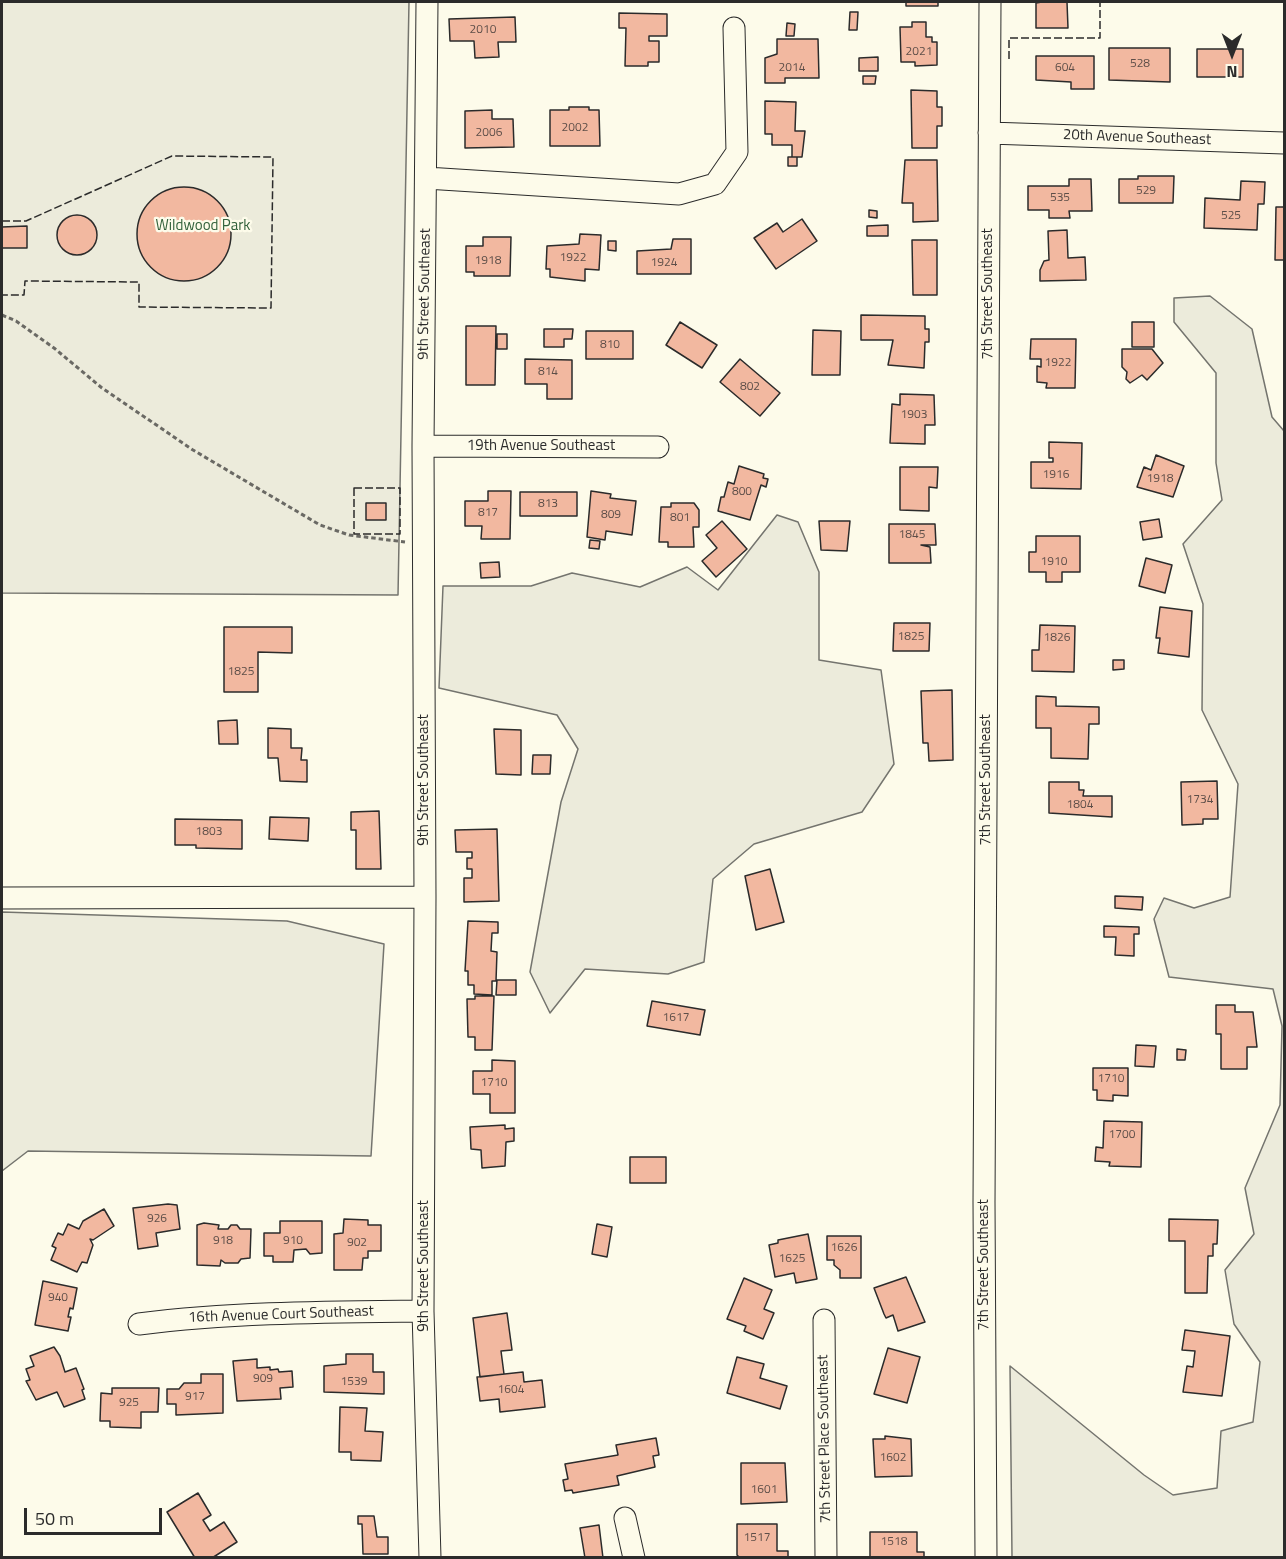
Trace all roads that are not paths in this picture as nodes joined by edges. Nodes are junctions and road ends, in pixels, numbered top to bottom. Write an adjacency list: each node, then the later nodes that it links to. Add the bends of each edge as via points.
1 (427, 2): 6 (street, 9th Street Southeast)
2 (990, 2): 4 (street, 7th Street Southeast)
3 (734, 28): 6 (street, via 737,152 715,184 679,194)
4 (989, 133): 5 (street, 20th Avenue Southeast); 18 (street, 7th Street Southeast, via 983,1244)
5 (1284, 143)
6 (426, 178): 7 (street, 9th Street Southeast)
7 (423, 446): 8 (street, 19th Avenue Southeast); 9 (street, 9th Street Southeast)
8 (658, 447)
9 (425, 897): 10 (street); 11 (street, 9th Street Southeast)
10 (2, 898)
11 (423, 1311): 13 (street, 16th Avenue Court Southeast, via 289,1313); 15 (street, 9th Street Southeast)
12 (824, 1320): 17 (street, 7th Street Place Southeast)
13 (139, 1324)
14 (625, 1518): 16 (street)
15 (430, 1557)
16 (634, 1557)
17 (826, 1557)
18 (986, 1557)

